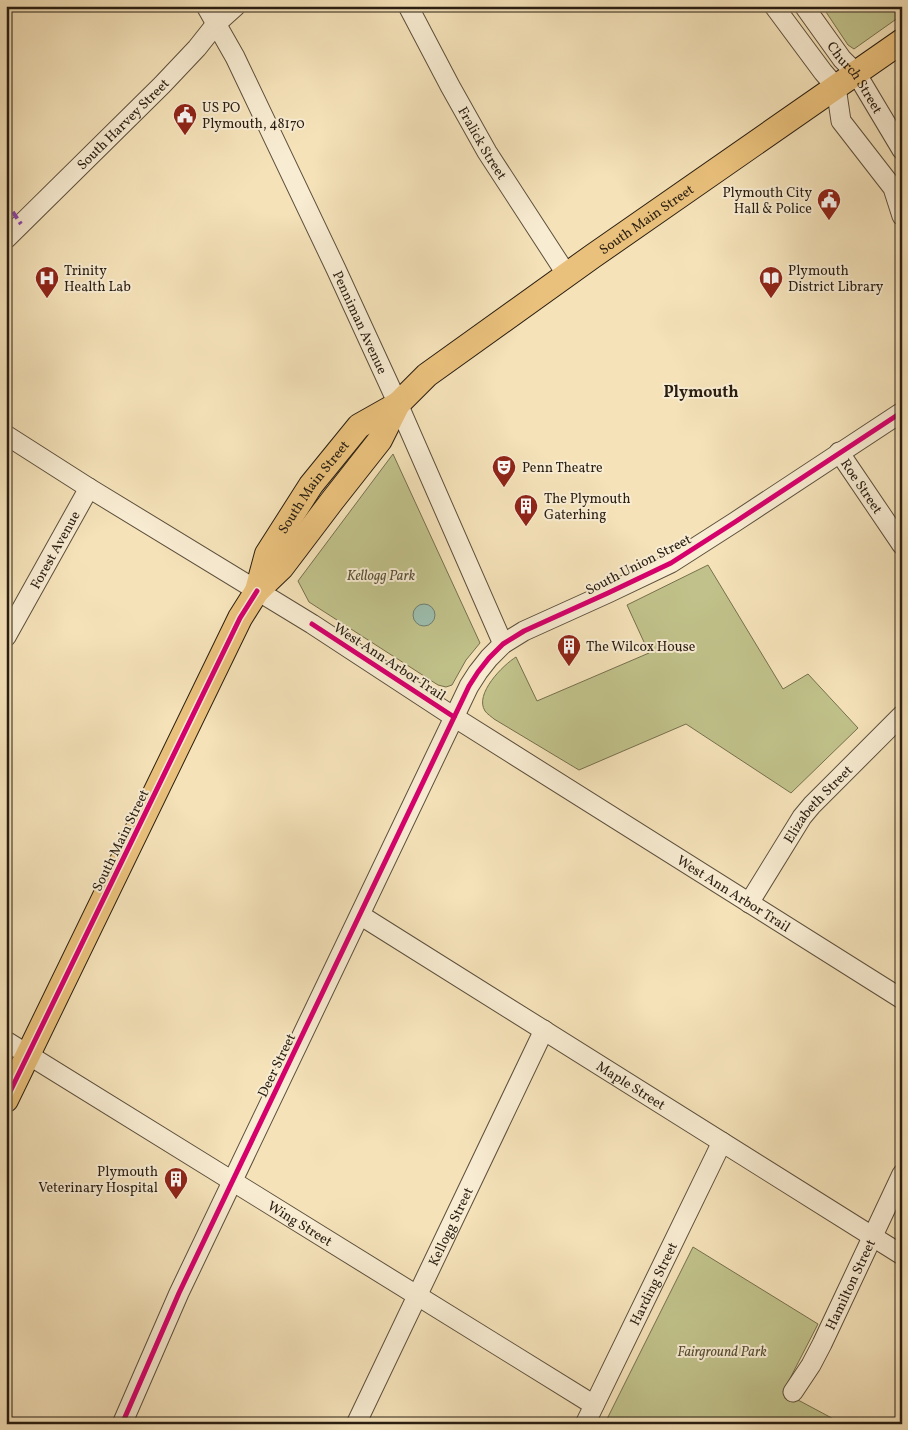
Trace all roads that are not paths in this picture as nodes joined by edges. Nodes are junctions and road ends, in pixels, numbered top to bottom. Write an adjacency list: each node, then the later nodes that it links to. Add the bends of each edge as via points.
1 (206, 6): 6 (street, Penniman Avenue)
2 (236, 6): 6 (street, South Harvey Street)
3 (408, 6): 13 (street, Fralick Street, via 487,152)
4 (774, 6): 9 (street, Church Street)
5 (804, 6): 8 (street, Church Street)
6 (216, 24): 12 (street, South Harvey Street, via 162,85); 14 (street, Penniman Avenue, via 235,57)
7 (902, 41): 8 (main road, South Main Street)
8 (856, 73): 9 (main road, South Main Street); 10 (street, Church Street)
9 (836, 86): 11 (street, Church Street, via 841,121 893,188); 13 (main road, South Main Street)
10 (902, 150)
11 (902, 216)
12 (6, 239)
13 (567, 275): 14 (main road, South Main Street, via 427,375)
14 (398, 404): 20 (main road, South Main Street, via 380,440 282,567); 22 (street, Penniman Avenue)
15 (902, 412): 17 (street, South Union Street)
16 (6, 435): 18 (street, West Ann Arbor Trail)
17 (839, 452): 19 (street, Roe Street); 22 (street, South Union Street, via 670,563 524,631)
18 (88, 488): 20 (street, West Ann Arbor Trail); 21 (street, Forest Avenue)
19 (902, 545)
20 (257, 591): 24 (street, West Ann Arbor Trail); 30 (main road, South Main Street, via 240,618)
21 (6, 637)
22 (504, 644): 24 (street, South Union Street, via 478,672)
23 (902, 715): 25 (street, Elizabeth Street, via 802,817)
24 (454, 717): 25 (street, West Ann Arbor Trail); 26 (street, Deer Street)
25 (749, 903): 27 (street, West Ann Arbor Trail)
26 (360, 914): 28 (street, Maple Street); 34 (street, Deer Street)
27 (902, 999)
28 (544, 1030): 32 (street, Maple Street); 37 (street, Kellogg Street)
29 (6, 1042): 30 (street, Wing Street)
30 (28, 1055): 31 (main road, South Main Street); 34 (street, Wing Street)
31 (6, 1100)
32 (722, 1142): 35 (street, Maple Street); 39 (street, Harding Street)
33 (902, 1174): 35 (street, Hamilton Street)
34 (233, 1181): 37 (street, Wing Street); 40 (street, Deer Street, via 179,1292)
35 (872, 1236): 36 (street, Maple Street); 38 (street, Hamilton Street, via 822,1344)
36 (902, 1255)
37 (416, 1295): 39 (street, Wing Street); 41 (street, Kellogg Street)
38 (793, 1392)
39 (594, 1405): 42 (street, Harding Street)
40 (122, 1424)
41 (356, 1424)
42 (585, 1424)

